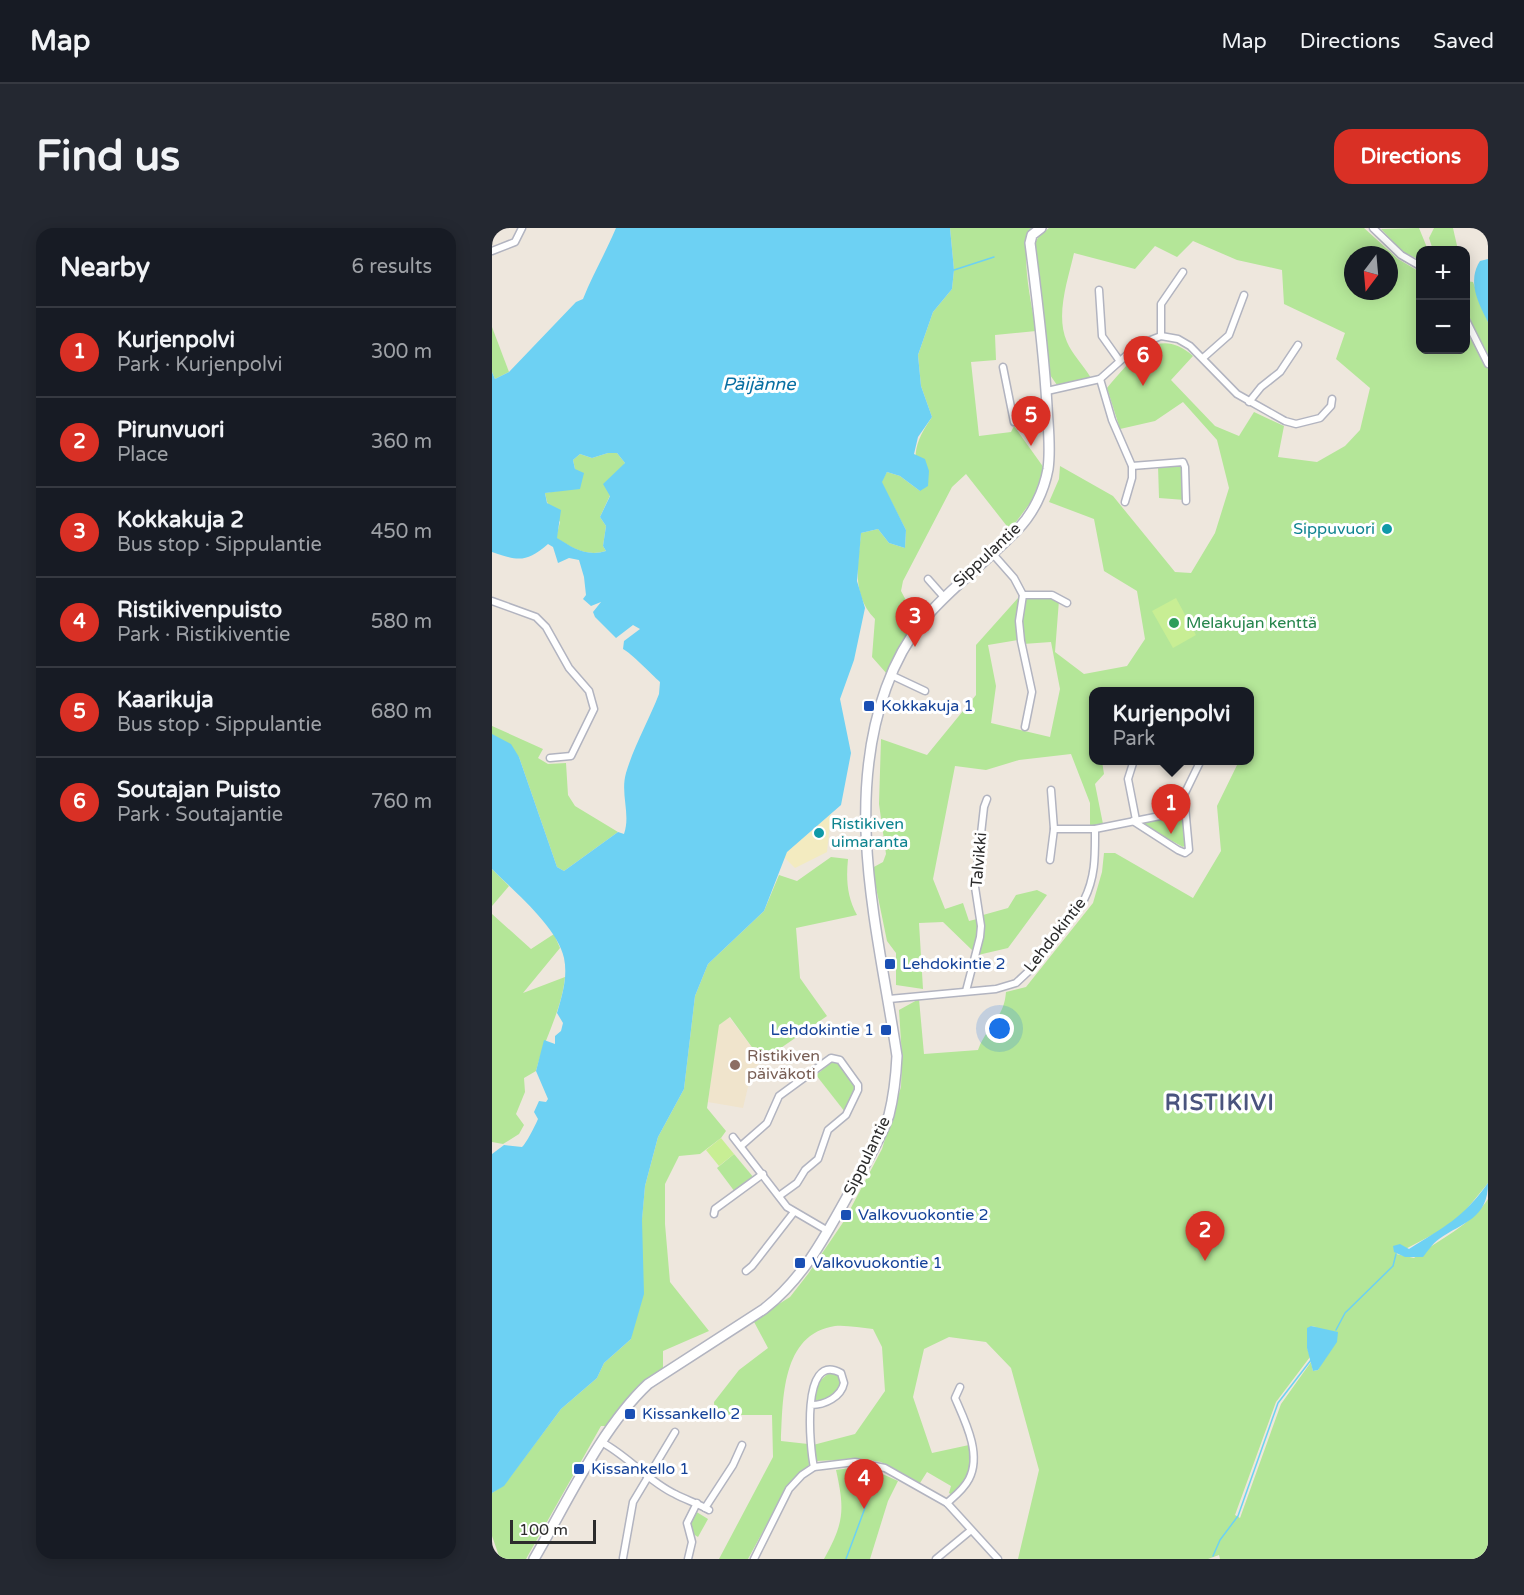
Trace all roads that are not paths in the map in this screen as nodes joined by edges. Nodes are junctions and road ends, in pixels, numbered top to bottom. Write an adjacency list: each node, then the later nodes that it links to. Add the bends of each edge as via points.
1 (522, 228): 4 (street, via 515,242)
2 (1041, 228): 17 (street, Sippulantie, via 1032,235 1030,243)
3 (1373, 228): 5 (street)
4 (492, 250)
5 (1416, 264)
6 (1184, 272): 10 (street, via 1161,304)
7 (1099, 290): 13 (street, via 1102,336)
8 (1244, 296): 12 (street, via 1229,335)
9 (1470, 328): 14 (street)
10 (1161, 336): 12 (street, via 1178,339); 13 (street, via 1138,345)
11 (1298, 345): 19 (street, via 1280,372)
12 (1203, 358): 19 (street)
13 (1119, 360): 16 (street)
14 (1488, 364)
15 (1003, 367): 20 (street, via 1014,422)
16 (1100, 379): 17 (street); 21 (street)
17 (1047, 391): 20 (street, Sippulantie)
18 (1332, 399): 19 (street, via 1320,418 1296,424)
19 (1249, 402)
20 (1048, 421): 24 (street, Sippulantie, via 1049,459 1041,493 1019,528)
21 (1132, 466): 22 (street, via 1183,462); 23 (street)
22 (1186, 501)
23 (1125, 502)
24 (992, 553): 26 (street); 27 (street, Sippulantie)
25 (927, 579): 27 (street)
26 (1023, 595): 29 (street, via 1052,594); 32 (street, via 1019,621 1032,692)
27 (943, 596): 30 (street, Sippulantie, via 913,633)
28 (492, 601): 33 (street, via 524,611 542,623 594,703 571,756)
29 (1067, 603)
30 (891, 675): 31 (street); 44 (street, Sippulantie, via 871,745 865,808 870,885)
31 (925, 691)
32 (1025, 727)
33 (550, 758)
34 (1132, 765): 39 (street, via 1128,779)
35 (1198, 765): 38 (street, via 1186,789)
36 (1051, 789): 40 (street)
37 (987, 799): 43 (street, Talvikki, via 975,887 980,937)
38 (1185, 811): 39 (street); 39 (street, via 1190,844 1185,853)
39 (1134, 820): 41 (street)
40 (1054, 829): 41 (street); 42 (street)
41 (1095, 829): 43 (street, Lehdokintie, via 1095,872 1091,886 1031,969 1008,986)
42 (1050, 860)
43 (966, 991): 44 (street, Lehdokintie)
44 (888, 999): 51 (street, Sippulantie, via 897,1056 888,1116)
45 (733, 1137): 46 (street)
46 (742, 1145): 47 (street); 48 (street, via 767,1124 779,1096 831,1058 840,1060 858,1090 846,1115 828,1130 819,1159)
47 (763, 1174): 48 (street); 50 (street, via 715,1209)
48 (779, 1196): 49 (street)
49 (794, 1212): 51 (street); 52 (street)
50 (714, 1214)
51 (828, 1231): 56 (street, Sippulantie, via 802,1273 782,1295 648,1384 623,1410)
52 (746, 1271)
53 (960, 1387): 61 (street, via 955,1398 970,1435 973,1470 963,1489)
54 (811, 1405): 54 (street, via 811,1389 816,1380 830,1370 841,1373 844,1383 839,1393 825,1403); 58 (street)
55 (675, 1432): 59 (street)
56 (603, 1443): 59 (street, via 629,1458); 64 (street, Sippulantie)
57 (742, 1445): 60 (street, via 707,1509)
58 (814, 1467): 61 (street, via 870,1463); 66 (street, via 789,1489)
59 (648, 1476): 60 (street); 63 (street, via 630,1511)
60 (697, 1503): 65 (street, via 687,1523 692,1542)
61 (947, 1503): 62 (street)
62 (970, 1531): 67 (street); 68 (street)
63 (622, 1558)
64 (534, 1559)
65 (688, 1559)
66 (754, 1559)
67 (936, 1559)
68 (998, 1559)

